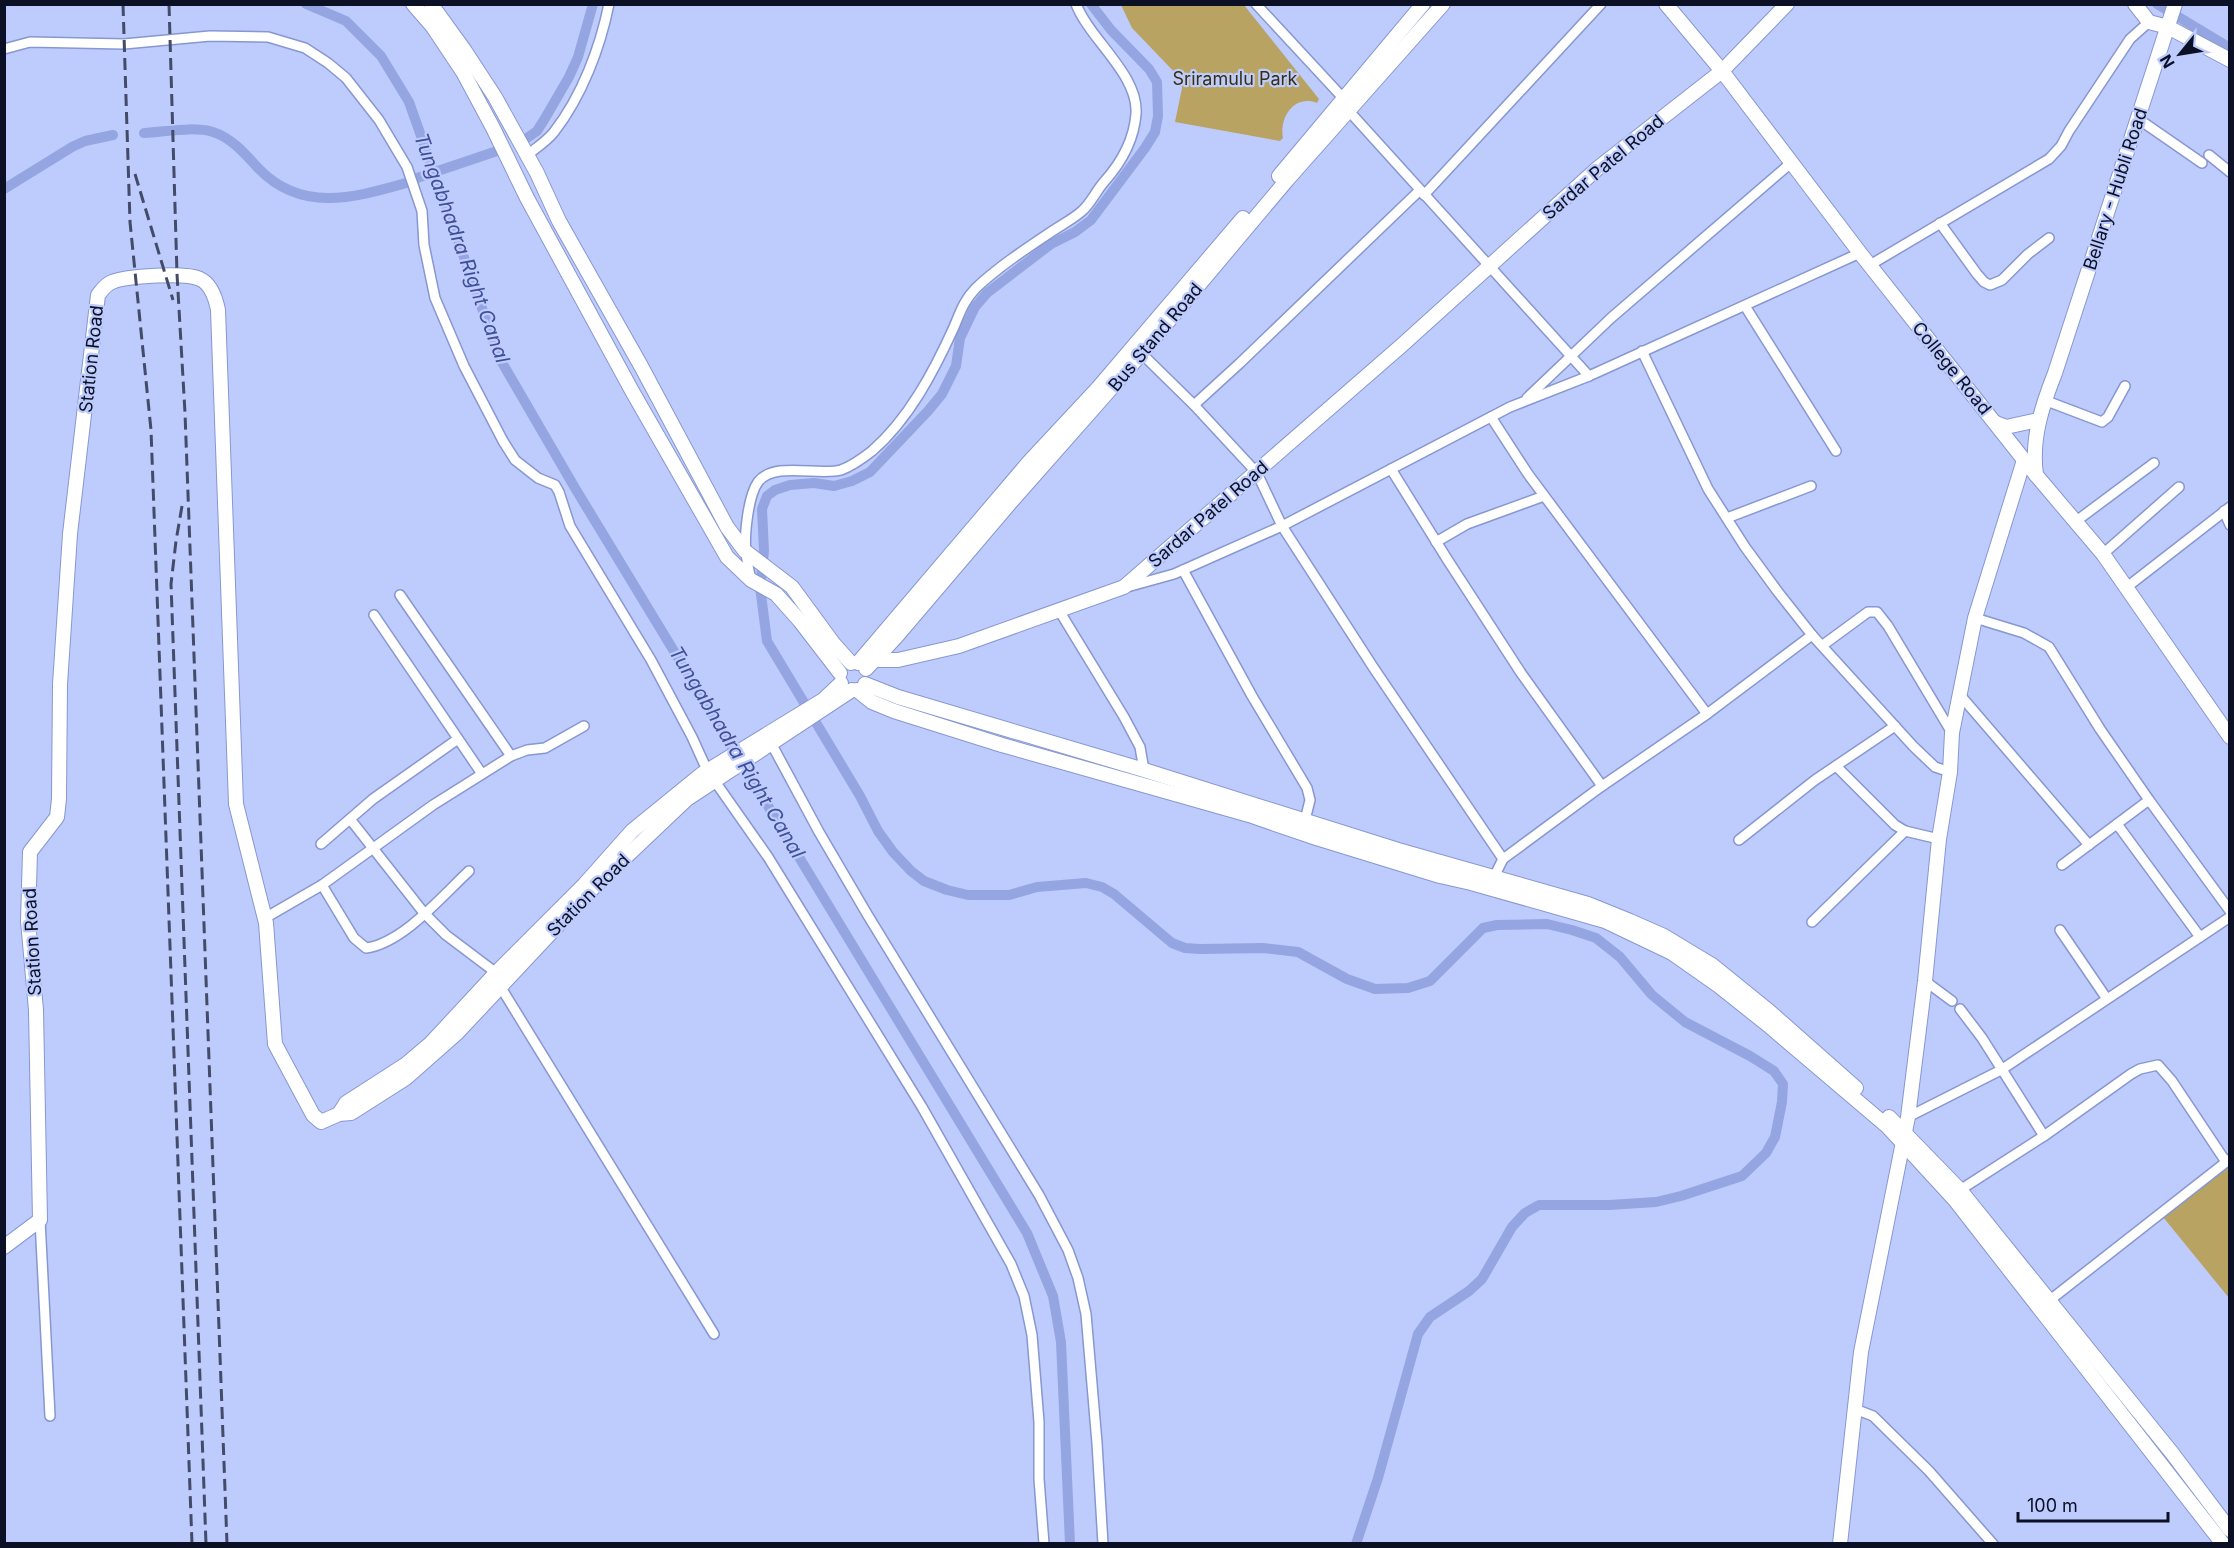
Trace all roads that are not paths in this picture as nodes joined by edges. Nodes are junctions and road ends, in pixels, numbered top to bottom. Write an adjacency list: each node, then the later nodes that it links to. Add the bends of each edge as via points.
1 (414, 4): 59 (street, via 463,72 632,391 727,556)
2 (431, 4): 20 (street, via 495,97)
3 (609, 4): 20 (street, via 597,49 577,94 554,132)
4 (1076, 4): 56 (street, via 1132,92 1136,117 1118,167 1082,211 976,287 964,301 926,384 901,421 872,451 842,469 784,471 762,478 751,498)
5 (1256, 4): 18 (street)
6 (1423, 4): 18 (street, Bus Stand Road)
7 (1443, 4): 18 (street, Bus Stand Road)
8 (1601, 4): 23 (street)
9 (1666, 4): 17 (street, College Road)
10 (1787, 4): 17 (street, Sardar Patel Road)
11 (2135, 4): 13 (street)
12 (2175, 4): 14 (street, Bellary - Hubli Road)
13 (2149, 22): 14 (street); 24 (street, via 2130,39 2049,159)
14 (2169, 25): 16 (street); 19 (street, Bellary - Hubli Road)
15 (4, 49): 82 (street, via 30,42 124,44 210,36 268,37 305,48 346,78 379,120 407,167 422,211 424,245 435,298 483,404 515,460 560,492 570,526)
16 (2229, 60)
17 (1722, 71): 21 (street, College Road); 28 (street, Sardar Patel Road, via 1598,168)
18 (1346, 105): 23 (street); 30 (street, Bus Stand Road)
19 (2137, 118): 22 (street); 35 (street, Bellary - Hubli Road)
20 (526, 156): 56 (street, via 727,527)
21 (1792, 162): 26 (street, College Road); 32 (street)
22 (2229, 172)
23 (1422, 192): 28 (street); 37 (street)
24 (1940, 223): 25 (street, via 1977,274 1990,285 2002,280); 27 (street)
25 (2049, 238)
26 (1860, 253): 27 (street, College Road); 29 (street)
27 (1870, 264): 40 (street, College Road)
28 (1488, 267): 32 (street); 45 (street, Sardar Patel Road)
29 (1745, 306): 31 (street); 41 (street)
30 (1137, 350): 37 (street); 68 (street, Bus Stand Road, via 1029,462)
31 (1642, 351): 33 (street); 51 (street, via 1708,489)
32 (1570, 357): 33 (street); 36 (street)
33 (1589, 376): 36 (street)
34 (2125, 386): 35 (street, via 2102,422)
35 (2044, 400): 39 (street, Bellary - Hubli Road)
36 (1524, 401): 38 (street)
37 (1194, 405): 45 (street)
38 (1491, 417): 44 (street); 49 (street)
39 (2038, 420): 40 (street, via 2006,427); 46 (street, Bellary - Hubli Road, via 2033,453)
40 (1996, 423): 42 (street, College Road)
41 (1836, 451)
42 (2024, 460): 46 (street, College Road); 65 (street)
43 (2154, 463): 52 (street)
44 (1391, 469): 54 (street); 55 (street)
45 (1257, 473): 54 (street); 60 (street, Sardar Patel Road)
46 (2036, 475): 52 (street, College Road)
47 (1811, 486): 51 (street)
48 (2180, 487): 57 (street)
49 (1544, 496): 55 (street, via 1467,524); 71 (street)
50 (2227, 509): 53 (street); 61 (street)
51 (1727, 518): 66 (street)
52 (2075, 522): 57 (street, College Road)
53 (2229, 525)
54 (1282, 526): 58 (street); 95 (street)
55 (1436, 542): 84 (street, via 1521,673)
56 (750, 554): 59 (street); 68 (street, via 788,582 833,643)
57 (2103, 554): 61 (street, College Road)
58 (1183, 570): 60 (street); 87 (street, via 1307,788 1311,800)
59 (753, 581): 69 (street, via 776,594)
60 (1124, 587): 63 (street, Sardar Patel Road)
61 (2127, 587): 75 (street, College Road)
62 (400, 595): 78 (street)
63 (1059, 612): 68 (street, Sardar Patel Road, via 959,646); 80 (street, via 1124,717 1140,747)
64 (374, 615): 76 (street)
65 (1975, 618): 70 (street); 85 (street, via 2024,633 2049,647)
66 (1812, 634): 67 (street); 71 (street)
67 (1823, 645): 73 (street); 74 (street, via 1868,612 1877,612)
68 (862, 664): 69 (street, via 867,680); 69 (street, Bus Stand Road, via 844,666)
69 (851, 684): 77 (street); 80 (street); 113 (street, via 872,702 1002,746 1605,921 1672,953 1719,986 1888,1127)
70 (1960, 695): 74 (street); 93 (street)
71 (1707, 714): 84 (street)
72 (584, 726): 78 (street, via 545,748)
73 (1895, 726): 79 (street); 81 (street, via 1935,767)
74 (1952, 733): 81 (street)
75 (2229, 737)
76 (458, 739): 83 (street); 86 (street)
77 (764, 743): 82 (street); 125 (street, via 1039,1195 1068,1251 1078,1278 1090,1343)
78 (511, 756): 83 (street)
79 (1836, 766): 89 (street, via 1890,821); 91 (street)
80 (1144, 770): 87 (street)
81 (1950, 772): 90 (street)
82 (713, 773): 107 (street, Station Road, via 632,831); 124 (street, via 922,1107 1019,1280 1032,1335)
83 (482, 774): 94 (street)
84 (1602, 786): 95 (street)
85 (2149, 800): 88 (street); 100 (street)
86 (350, 819): 92 (street); 94 (street)
87 (1305, 820): 98 (street)
88 (2116, 824): 93 (street); 106 (street)
89 (1905, 831): 90 (street); 104 (street)
90 (1939, 839): 108 (street)
91 (1739, 840)
92 (321, 844)
93 (2089, 845): 96 (street)
94 (372, 848): 99 (street); 101 (street)
95 (1503, 858): 98 (street)
96 (2062, 864)
97 (469, 871): 101 (street)
98 (1494, 877): 113 (street, via 1588,904 1665,936 1712,965)
99 (322, 885): 101 (street, via 354,938 366,948 389,941); 103 (street)
100 (2229, 910)
101 (424, 913): 107 (street)
102 (2229, 917): 106 (street)
103 (265, 918): 107 (street, Station Road, via 275,1044 316,1119 324,1122 405,1065); 117 (street, Station Road, via 236,804 218,310 212,292 201,279 177,273 112,281 98,295 70,534 60,684 57,818 30,852 28,921 36,1010)
104 (1812, 922)
105 (2060, 930): 109 (street)
106 (2200, 937): 109 (street)
107 (501, 980): 120 (street)
108 (1925, 981): 110 (street); 113 (street)
109 (2107, 999): 112 (street)
110 (1952, 1001)
111 (1960, 1009): 112 (street)
112 (2001, 1070): 113 (street); 114 (street)
113 (1904, 1130): 116 (street); 119 (street, via 1955,1200); 121 (street, via 1861,1352)
114 (2043, 1136): 115 (street, via 2131,1074 2158,1065); 116 (street)
115 (2228, 1161): 119 (street)
116 (1960, 1190): 119 (street)
117 (40, 1220): 118 (street); 122 (street)
118 (4, 1247)
119 (2044, 1304): 123 (street, via 2172,1454); 128 (street)
120 (714, 1334)
121 (1856, 1409): 126 (street); 127 (street, via 1873,1416 1929,1471)
122 (50, 1416)
123 (2229, 1530)
124 (1044, 1544)
125 (1103, 1544)
126 (1840, 1544)
127 (1993, 1544)
128 (2223, 1544)

